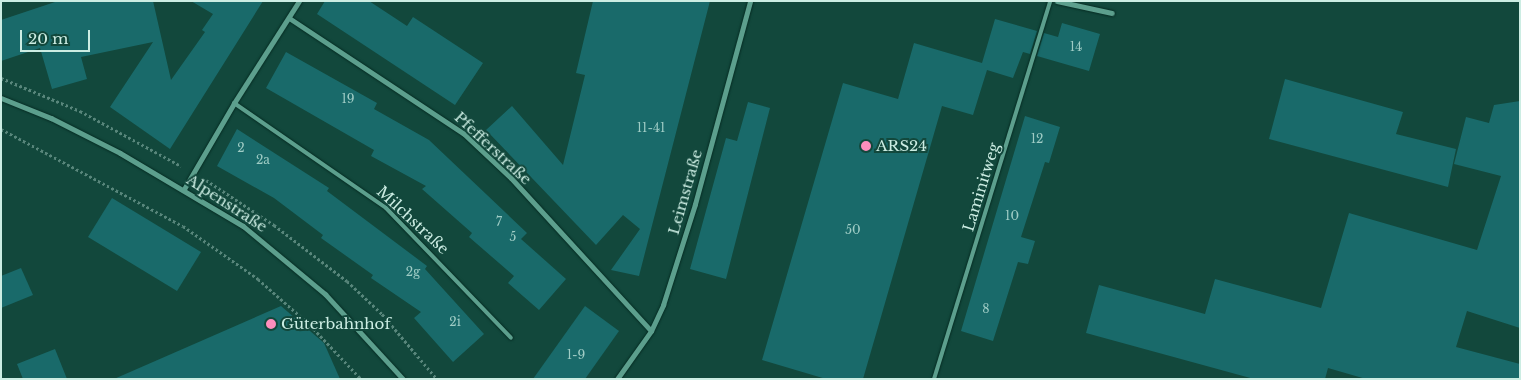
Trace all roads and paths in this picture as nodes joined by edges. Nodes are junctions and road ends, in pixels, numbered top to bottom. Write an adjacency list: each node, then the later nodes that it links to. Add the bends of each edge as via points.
1 (299, 1): 6 (street)
2 (750, 1): 11 (street, Leimstraße, via 684,240)
3 (1050, 1): 16 (lane, Laminitweg)
4 (1057, 1): 5 (street)
5 (1112, 13)
6 (289, 18): 8 (street); 11 (street, Pfefferstraße, via 463,133 511,178)
7 (1, 98): 10 (street, Alpenstraße, via 85,135)
8 (234, 103): 10 (street); 12 (lane, Milchstraße, via 386,208)
9 (1, 129): 13 (path, via 183,226 258,279 310,325)
10 (184, 189): 14 (street, Alpenstraße, via 283,257 344,313)
11 (651, 331): 15 (street, Leimstraße)
12 (511, 338)
13 (361, 379)
14 (403, 379)
15 (617, 379)
16 (934, 379)

